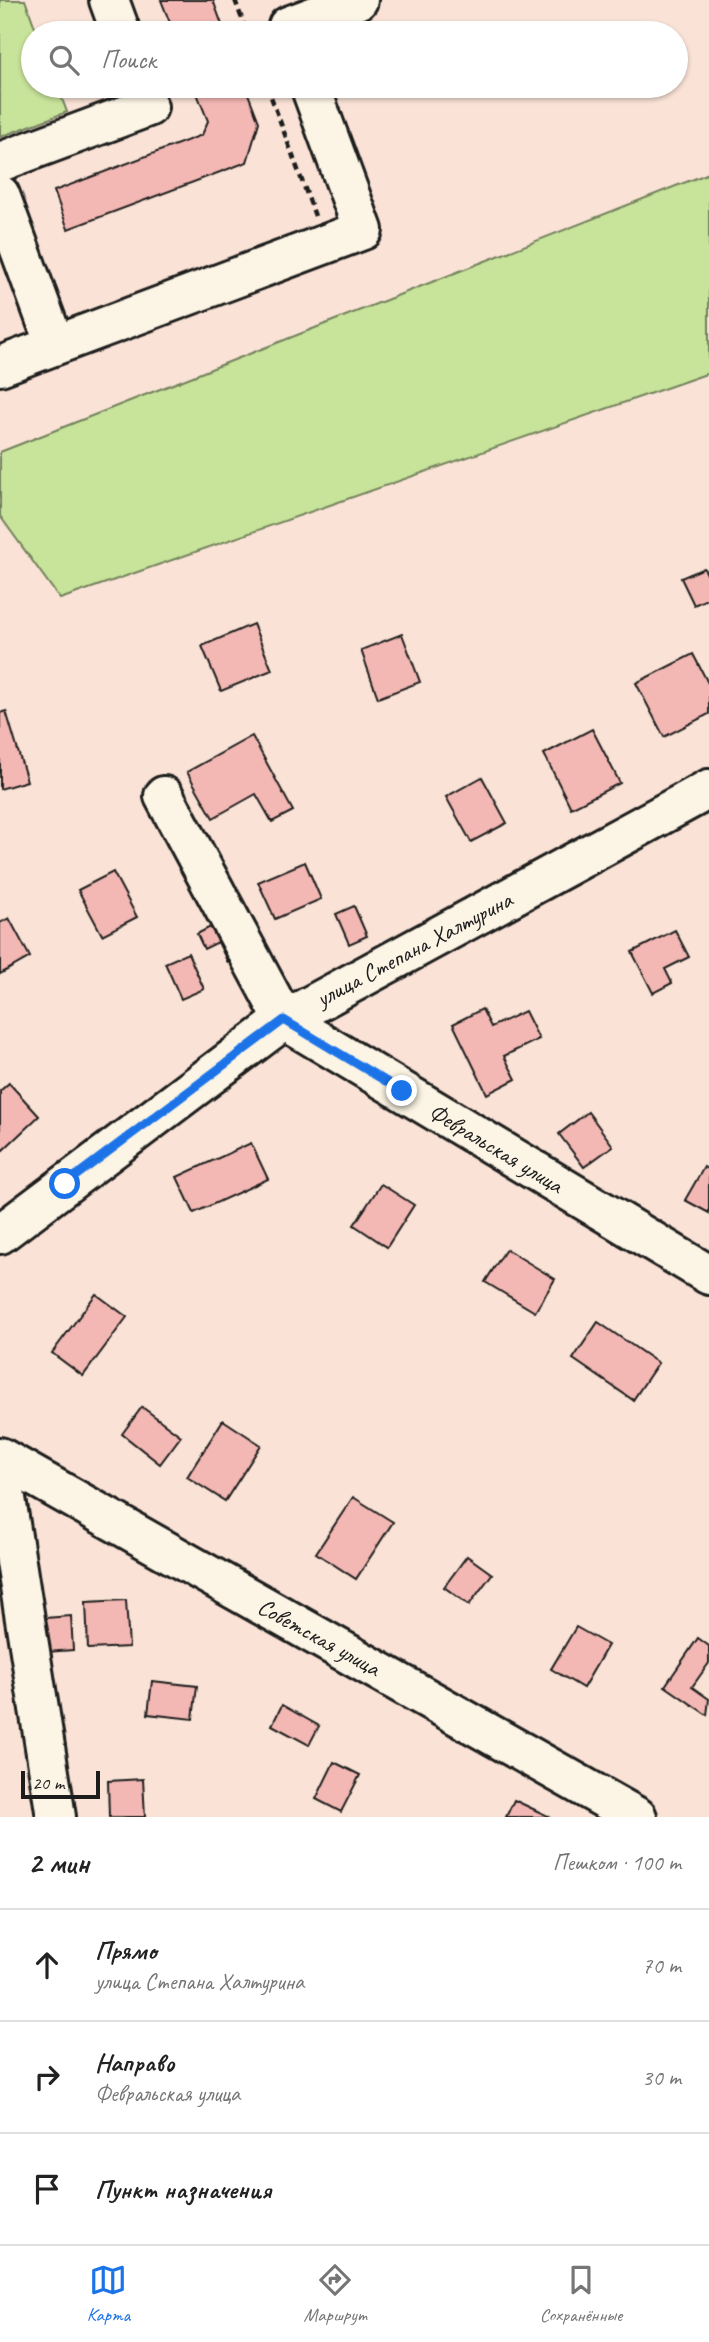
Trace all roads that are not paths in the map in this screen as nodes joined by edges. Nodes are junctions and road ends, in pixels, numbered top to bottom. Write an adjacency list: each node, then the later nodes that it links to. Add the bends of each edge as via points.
1 (108, 0): 4 (street)
2 (358, 0): 3 (street)
3 (285, 20)
4 (116, 21)
5 (145, 98): 7 (street, via 148,107)
6 (314, 98): 9 (street, via 363,230)
7 (0, 162)
8 (0, 195): 9 (street)
9 (55, 345): 10 (street)
10 (0, 366)
11 (709, 789): 13 (street, улица Степана Халтурина)
12 (164, 796): 13 (street)
13 (284, 1020): 14 (street, улица Степана Халтурина); 15 (street, Февральская улица)
14 (0, 1234)
15 (709, 1275)
16 (0, 1459): 17 (street); 18 (street, Советская улица)
17 (56, 1817)
18 (638, 1817)

